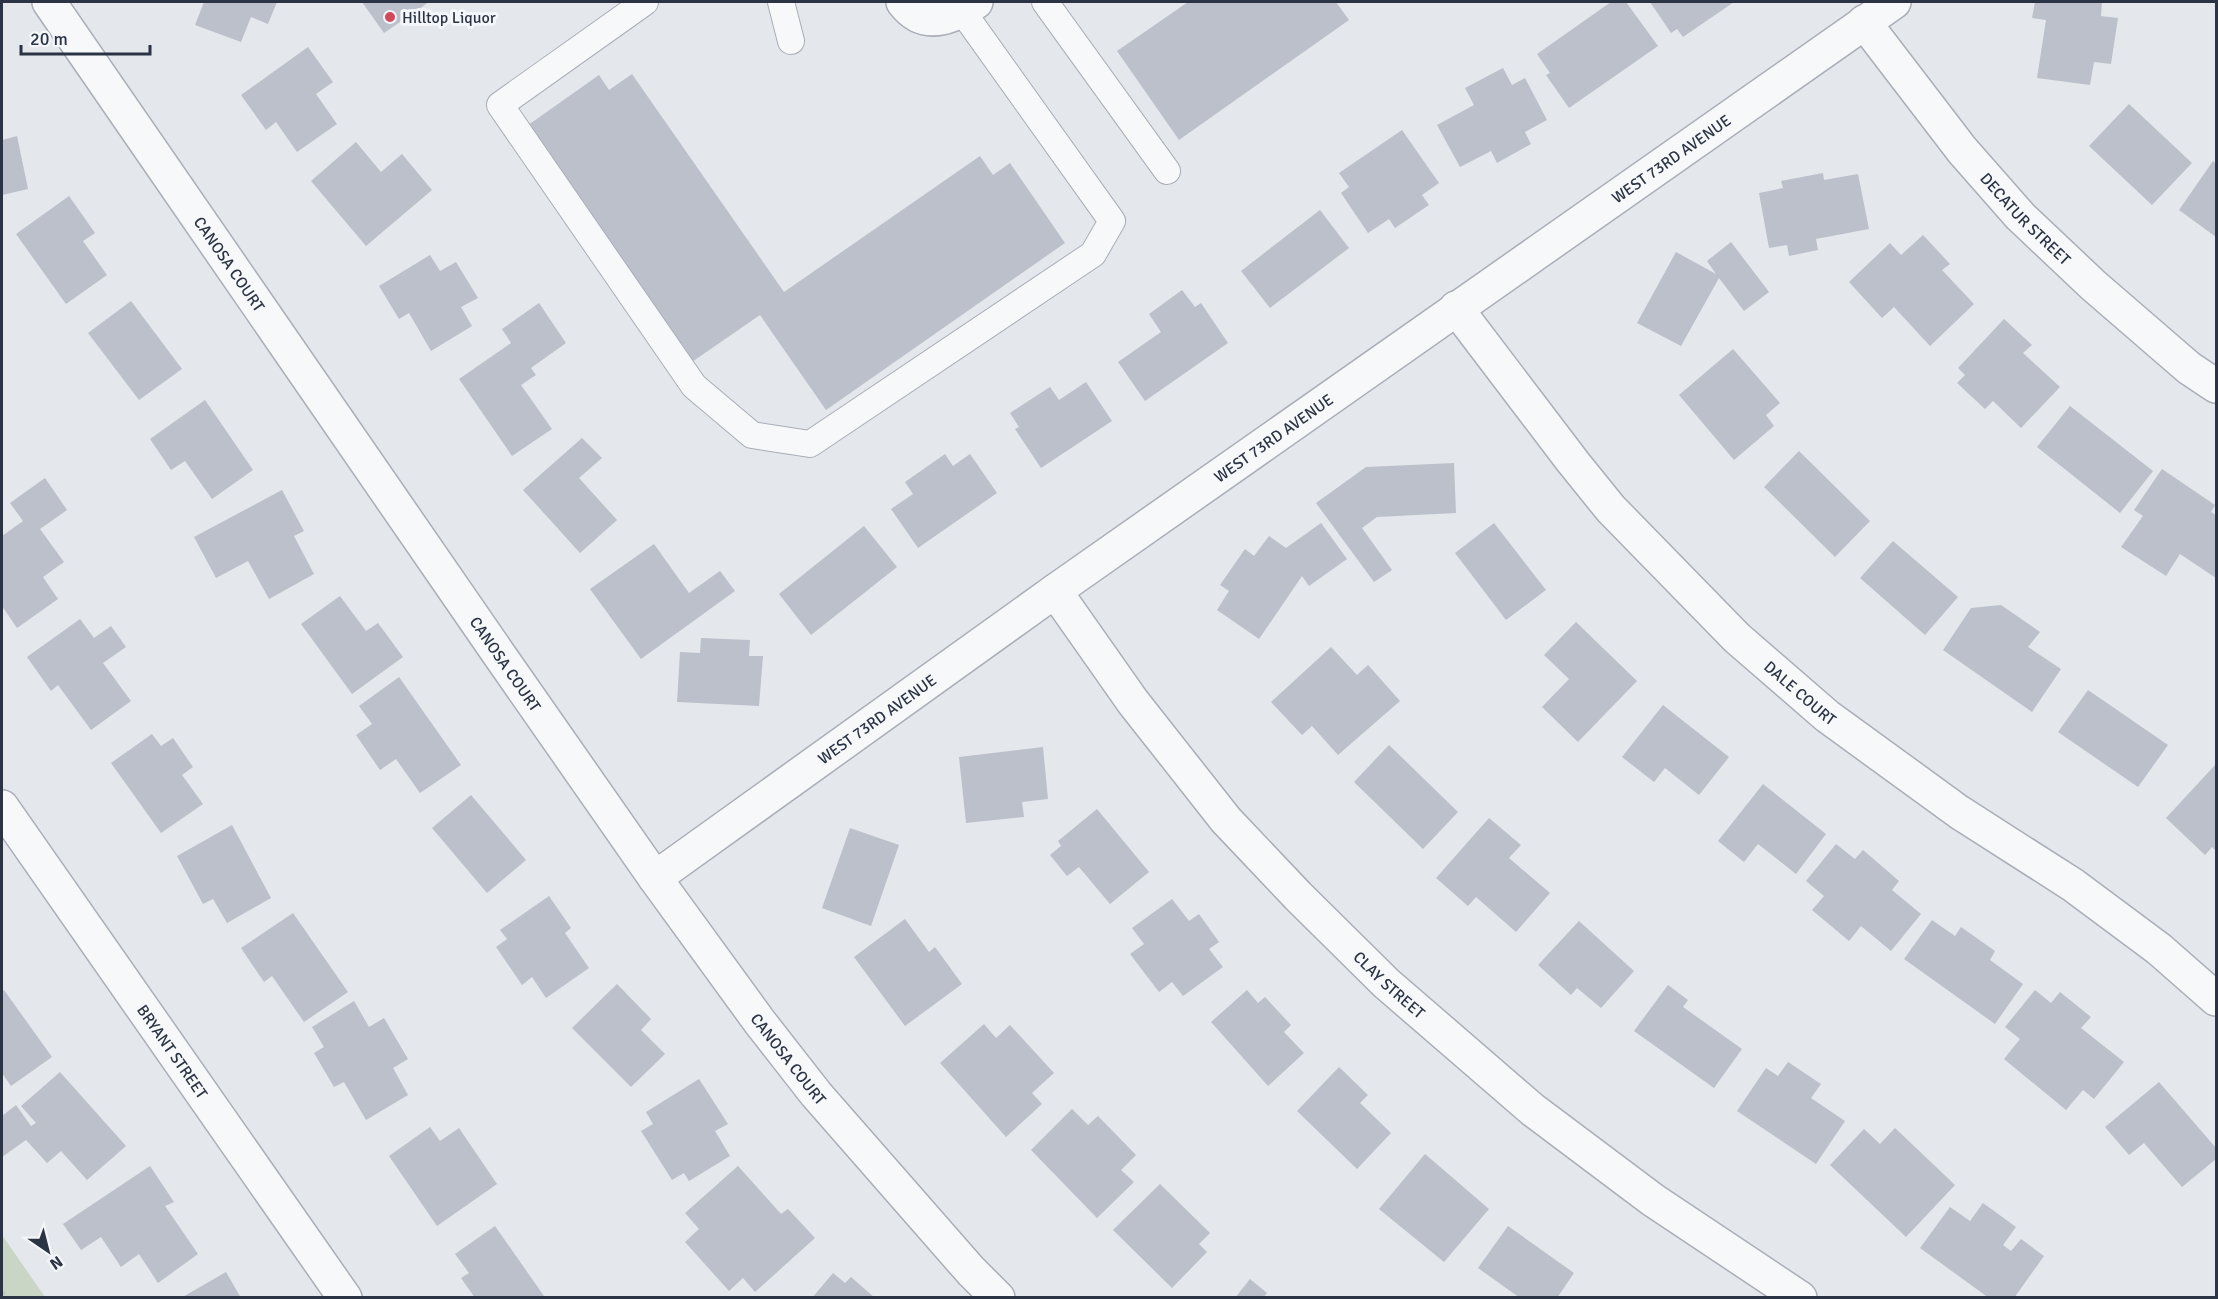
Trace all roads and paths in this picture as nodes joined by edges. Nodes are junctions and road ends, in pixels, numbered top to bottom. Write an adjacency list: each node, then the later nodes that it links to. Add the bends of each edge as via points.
1 (49, 2): 15 (street, CANOSA COURT)
2 (645, 2): 7 (lane, via 500,105 694,386 752,435 810,444 1093,254 1112,221)
3 (781, 2): 9 (lane)
4 (903, 2): 7 (street, via 930,19 945,18)
5 (1045, 2): 10 (lane)
6 (1894, 2): 8 (street, WEST 73RD AVENUE)
7 (969, 6)
8 (1864, 22): 11 (street, WEST 73RD AVENUE); 12 (street, DECATUR STREET, via 1962,150 2020,216 2092,285 2189,368)
9 (791, 41)
10 (1167, 171)
11 (1456, 308): 13 (street, WEST 73RD AVENUE); 16 (street, DALE COURT, via 1603,499 1737,638 1827,716 1959,812 2073,885)
12 (2217, 386)
13 (1055, 591): 15 (street, WEST 73RD AVENUE); 21 (street, CLAY STREET, via 1133,702 1226,820 1386,983 1533,1110 1653,1200)
14 (2, 807): 19 (street, BRYANT STREET)
15 (655, 878): 20 (street, CANOSA COURT, via 816,1094)
16 (2217, 999)
17 (2, 1291): 18 (path)
18 (6, 1298)
19 (345, 1298)
20 (998, 1298)
21 (1800, 1298)

